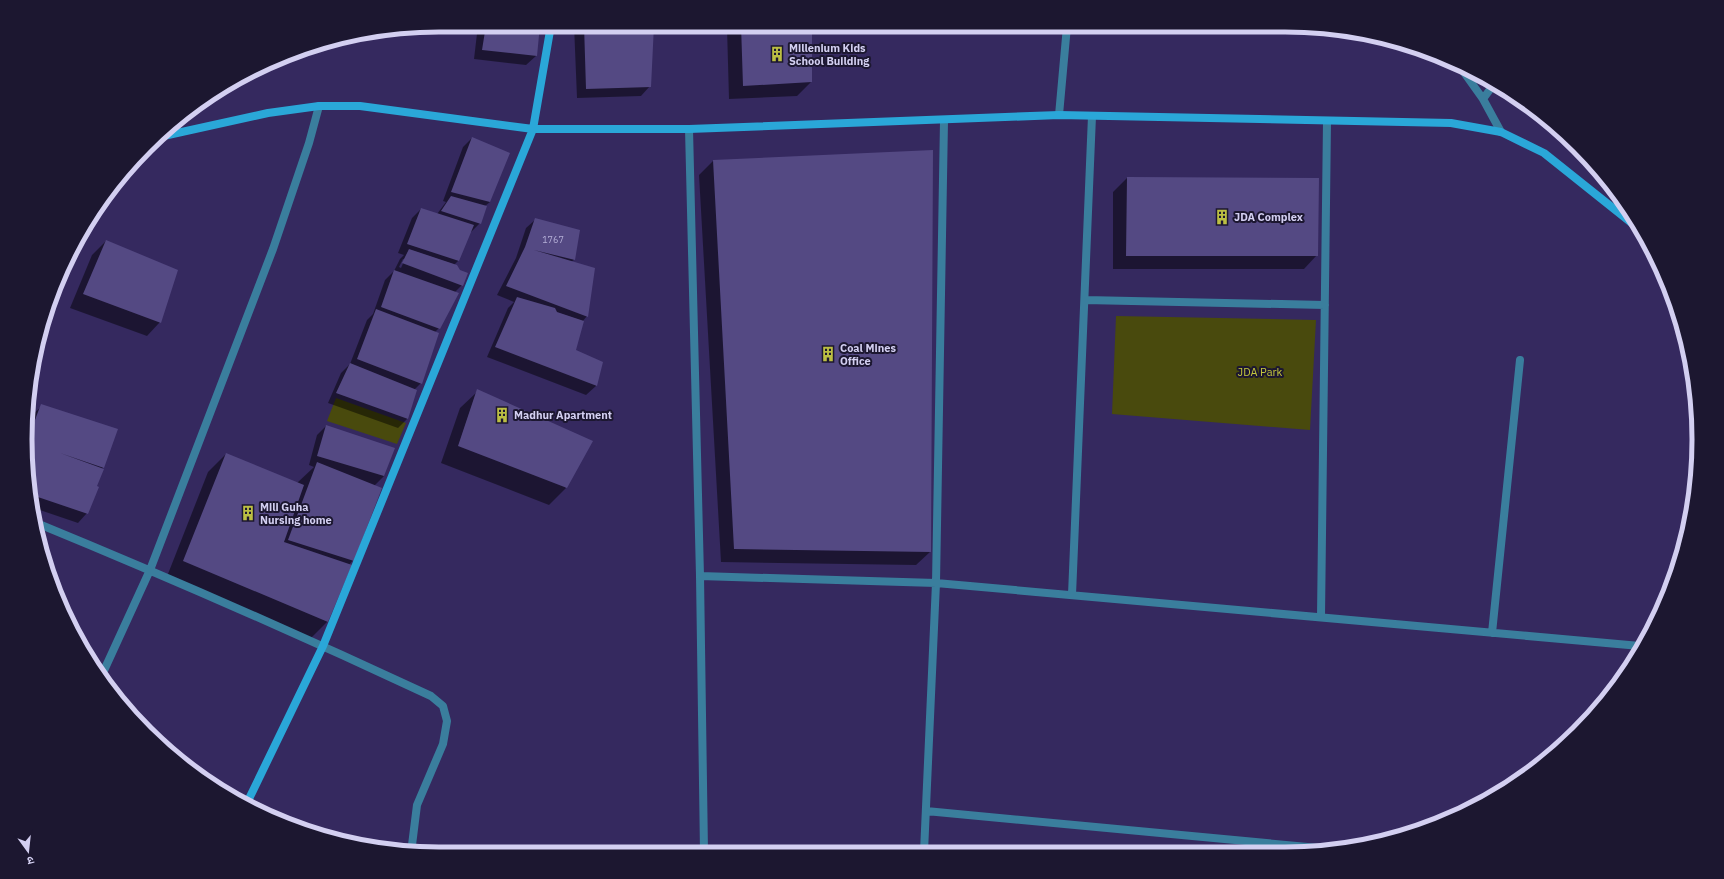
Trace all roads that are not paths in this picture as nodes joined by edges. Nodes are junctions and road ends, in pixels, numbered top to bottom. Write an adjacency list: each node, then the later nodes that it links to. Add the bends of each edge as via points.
1 (550, 32): 11 (street)
2 (1066, 32): 7 (street)
3 (1465, 74): 5 (street)
4 (1491, 89): 5 (street)
5 (1483, 99): 13 (street)
6 (319, 106): 11 (street, via 360,106); 14 (street, via 268,113); 20 (street, via 273,249)
7 (1059, 115): 8 (street); 9 (street)
8 (1092, 116): 10 (street); 16 (street)
9 (944, 120): 12 (street); 22 (street)
10 (1327, 121): 13 (street, via 1451,123); 17 (street)
11 (533, 129): 12 (street); 26 (street)
12 (689, 129): 21 (street)
13 (1500, 132): 15 (street, via 1544,153)
14 (169, 135)
15 (1626, 218)
16 (1084, 300): 17 (street); 23 (street)
17 (1325, 306): 24 (street)
18 (1520, 360): 25 (street)
19 (41, 525): 20 (street)
20 (150, 570): 26 (street); 28 (street)
21 (700, 576): 22 (street); 33 (street)
22 (936, 583): 23 (street); 30 (street)
23 (1072, 595): 24 (street)
24 (1321, 618): 25 (street)
25 (1492, 633): 27 (street)
26 (324, 646): 29 (street); 31 (street, via 431,696 443,706 447,721 443,744 417,805)
27 (1635, 646)
28 (104, 670)
29 (249, 799)
30 (926, 811): 32 (street); 34 (street)
31 (412, 846)
32 (1301, 846)
33 (704, 847)
34 (924, 847)

